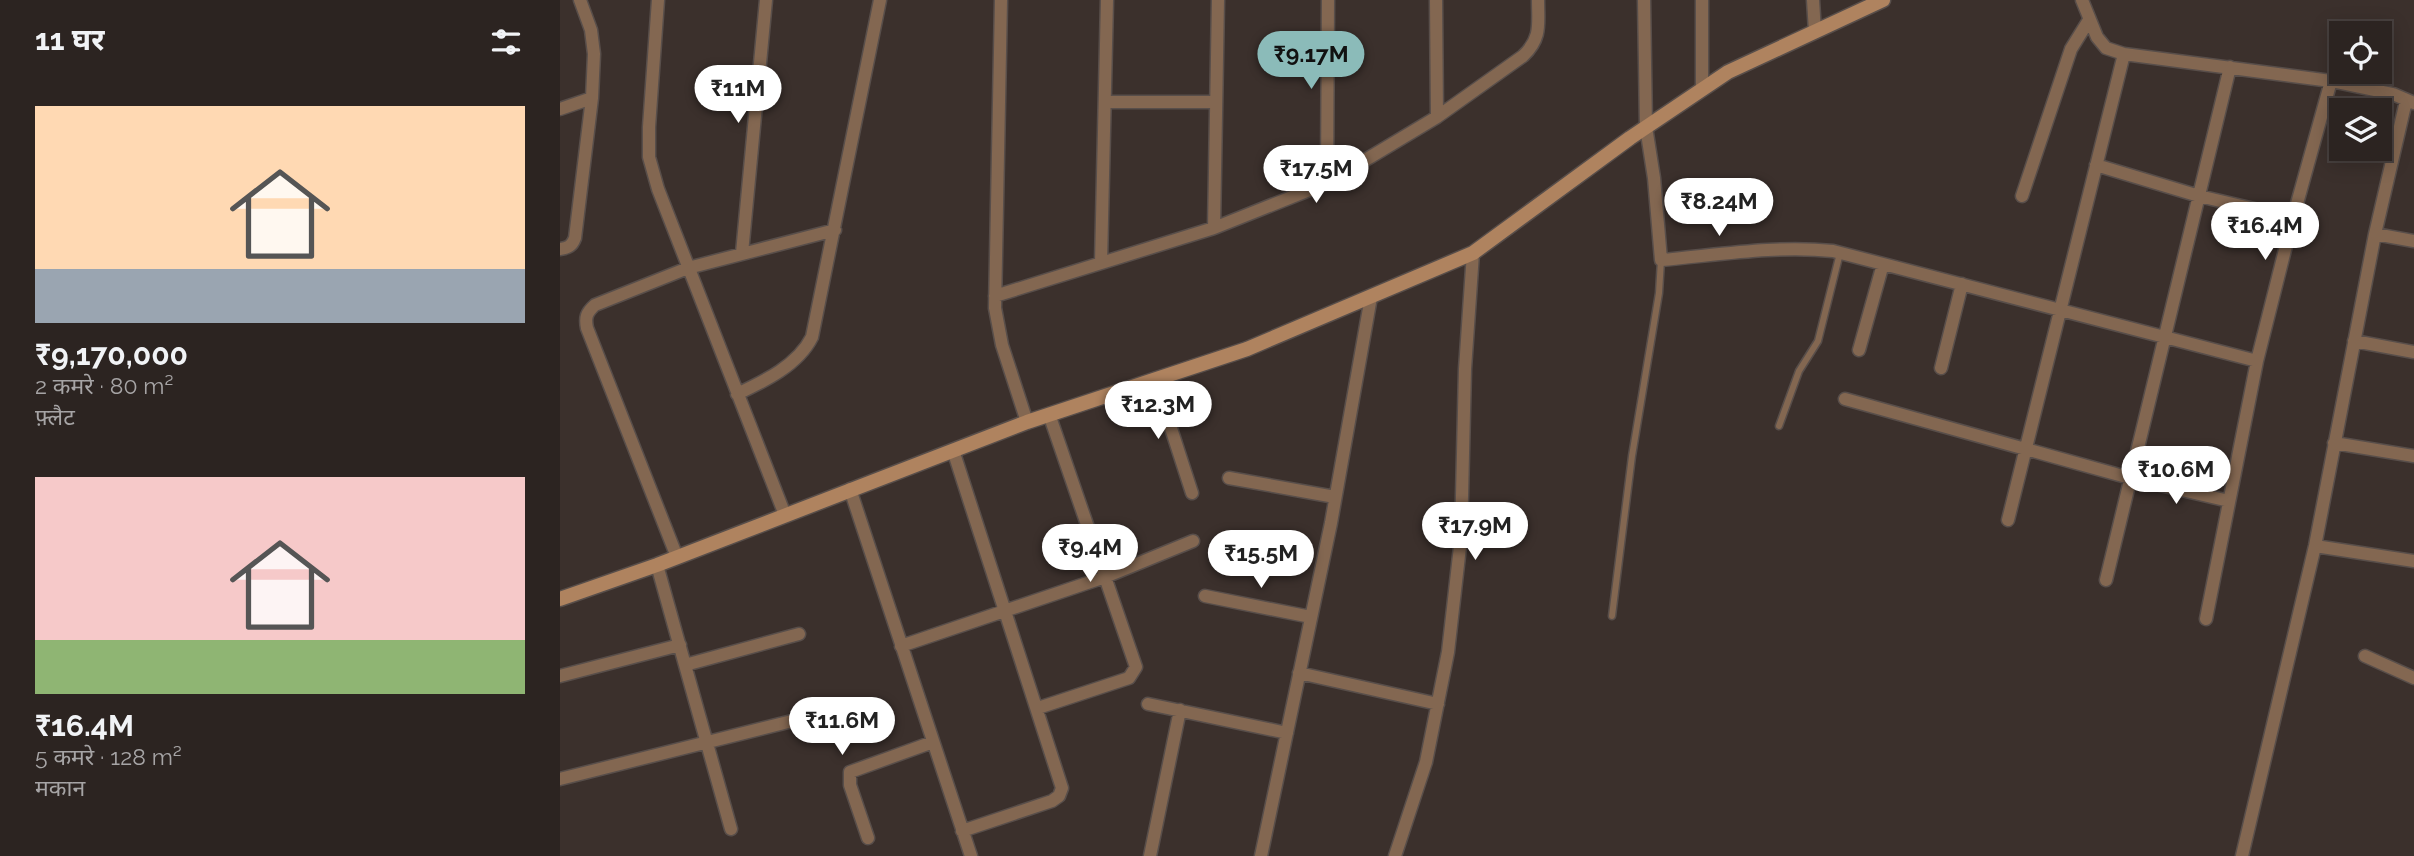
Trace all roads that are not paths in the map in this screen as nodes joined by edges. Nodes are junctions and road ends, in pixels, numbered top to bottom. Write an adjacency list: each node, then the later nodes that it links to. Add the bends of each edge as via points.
1 (580, 0): 24 (street, via 594,54)
2 (658, 0): 47 (street, via 649,157)
3 (766, 0): 41 (street)
4 (880, 0): 37 (street)
5 (1001, 0): 49 (street)
6 (1107, 0): 25 (street)
7 (1218, 0): 26 (street)
8 (1328, 0): 32 (street)
9 (1436, 0): 29 (street)
10 (1538, 0): 29 (street, via 1533,46)
11 (1644, 0): 30 (street)
12 (1702, 0): 23 (street)
13 (1813, 0): 17 (street)
14 (1883, 0): 17 (street)
15 (2082, 0): 16 (street)
16 (2089, 20): 18 (street, via 2106,48); 33 (street, via 2071,49)
17 (1815, 32): 23 (street, via 1728,72)
18 (2124, 54): 19 (street); 31 (street)
19 (2230, 67): 20 (street); 34 (street)
20 (2329, 81)
21 (2330, 84): 35 (street)
22 (2345, 84): 27 (street)
23 (1702, 90): 30 (street)
24 (592, 98): 28 (street); 40 (street, via 575,238 573,244)
25 (1105, 102): 26 (street); 45 (street)
26 (1216, 102): 36 (street)
27 (2410, 102): 38 (street)
28 (560, 109)
29 (1437, 117): 32 (street)
30 (1646, 127): 43 (street); 44 (street)
31 (2096, 165): 34 (street); 51 (street)
32 (1327, 183): 36 (street)
33 (2022, 196)
34 (2199, 196): 35 (street); 52 (street)
35 (2293, 218): 56 (street)
36 (1214, 228): 45 (street)
37 (835, 230): 41 (street); 59 (street, via 816,324 806,348 771,376)
38 (2375, 234): 39 (street); 53 (street)
39 (2414, 241)
40 (560, 249)
41 (742, 253): 47 (street)
42 (1839, 253): 44 (street, via 1804,248); 46 (street); 63 (lane, via 1818,341 1799,370)
43 (1473, 254): 50 (street); 98 (street, via 1461,538)
44 (1661, 260): 86 (lane)
45 (1101, 263): 49 (street)
46 (1884, 264): 48 (street); 54 (street)
47 (688, 268): 59 (street); 78 (street, via 595,305 585,319)
48 (1962, 284): 51 (street); 57 (street)
49 (995, 296): 62 (street, via 1002,345)
50 (1371, 297): 58 (street, via 1247,349); 72 (street)
51 (2059, 309): 52 (street); 65 (street)
52 (2164, 338): 56 (street); 69 (street)
53 (2354, 341): 55 (street); 64 (street)
54 (1858, 350)
55 (2414, 352)
56 (2257, 361): 73 (street)
57 (1941, 368)
58 (1156, 379): 61 (street); 71 (street)
59 (737, 394): 74 (street)
60 (1845, 399): 65 (street)
61 (1049, 414): 62 (street); 81 (street)
62 (1027, 422): 66 (street)
63 (1779, 426)
64 (2334, 443): 67 (street); 77 (street)
65 (2025, 448): 69 (street); 75 (street)
66 (953, 450): 70 (street); 85 (street)
67 (2414, 456)
68 (1228, 478): 72 (street)
69 (2130, 478): 73 (street); 82 (street)
70 (849, 489): 74 (street); 91 (street)
71 (1192, 493)
72 (1335, 497): 87 (street)
73 (2229, 501): 88 (street)
74 (785, 515): 78 (street)
75 (2008, 520)
76 (1193, 541): 81 (street)
77 (2315, 546): 79 (street); 113 (street)
78 (677, 557): 80 (street)
79 (2414, 561)
80 (657, 565): 84 (street); 90 (street)
81 (1105, 577): 85 (street); 99 (street, via 1135,672 1129,678)
82 (2106, 580)
83 (1205, 596): 87 (street)
84 (560, 599)
85 (1006, 612): 91 (street); 99 (street)
86 (1612, 616)
87 (1311, 617): 94 (street)
88 (2206, 619)
89 (799, 634): 93 (street)
90 (680, 645): 93 (street); 95 (street)
91 (901, 646): 104 (street)
92 (2365, 656): 96 (street)
93 (685, 665): 103 (street)
94 (1299, 673): 98 (street); 102 (street)
95 (560, 676)
96 (2414, 678)
97 (1148, 704): 100 (street)
98 (1438, 704): 112 (street, via 1426,762)
99 (1038, 708): 107 (street, via 1062,788 1059,796)
100 (1180, 710): 102 (street); 110 (street)
101 (808, 717): 103 (street)
102 (1287, 733): 111 (street)
103 (707, 742): 105 (street); 106 (street)
104 (933, 742): 107 (street); 108 (street, via 850,772)
105 (560, 779)
106 (731, 829)
107 (962, 831): 109 (street)
108 (867, 838)
109 (971, 856)
110 (1150, 856)
111 (1261, 856)
112 (1395, 856)
113 (2242, 856)

